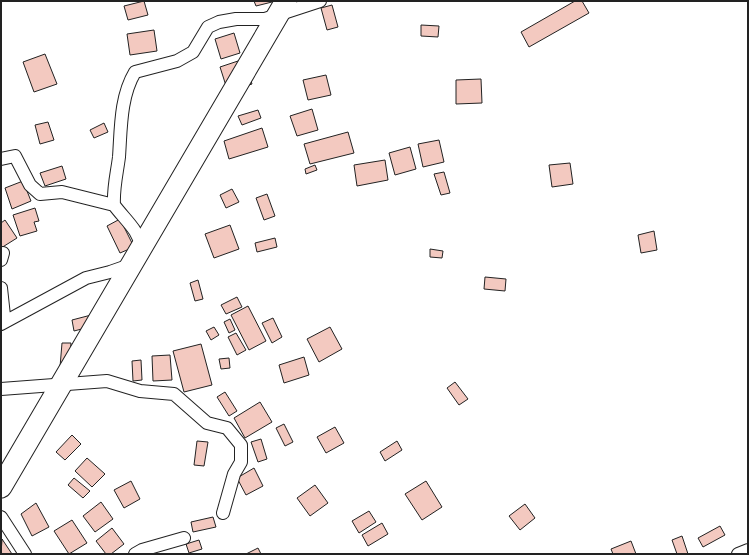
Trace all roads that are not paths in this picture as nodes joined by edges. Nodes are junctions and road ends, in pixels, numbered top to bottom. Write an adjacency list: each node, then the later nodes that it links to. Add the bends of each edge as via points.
1 (286, 1): 9 (highway)
2 (320, 1): 4 (street, via 265,19 219,22 208,27 193,52 177,61 135,72 129,83 121,126 113,187)
3 (1, 159): 4 (street, via 15,156 30,185 40,194 62,192)
4 (114, 205): 7 (street, via 140,238 142,251 131,264 86,278)
5 (1, 288): 6 (street, via 4,316)
6 (1, 321)
7 (1, 324)
8 (1, 388): 10 (street, via 107,381 140,391 174,394 207,423 227,428 241,445 241,462 234,474)
9 (1, 487)
10 (223, 513)
11 (1, 517): 12 (street)
12 (7, 537): 15 (street)
13 (184, 538): 16 (street)
14 (748, 550): 17 (street)
15 (25, 554)
16 (135, 554)
17 (738, 554)

